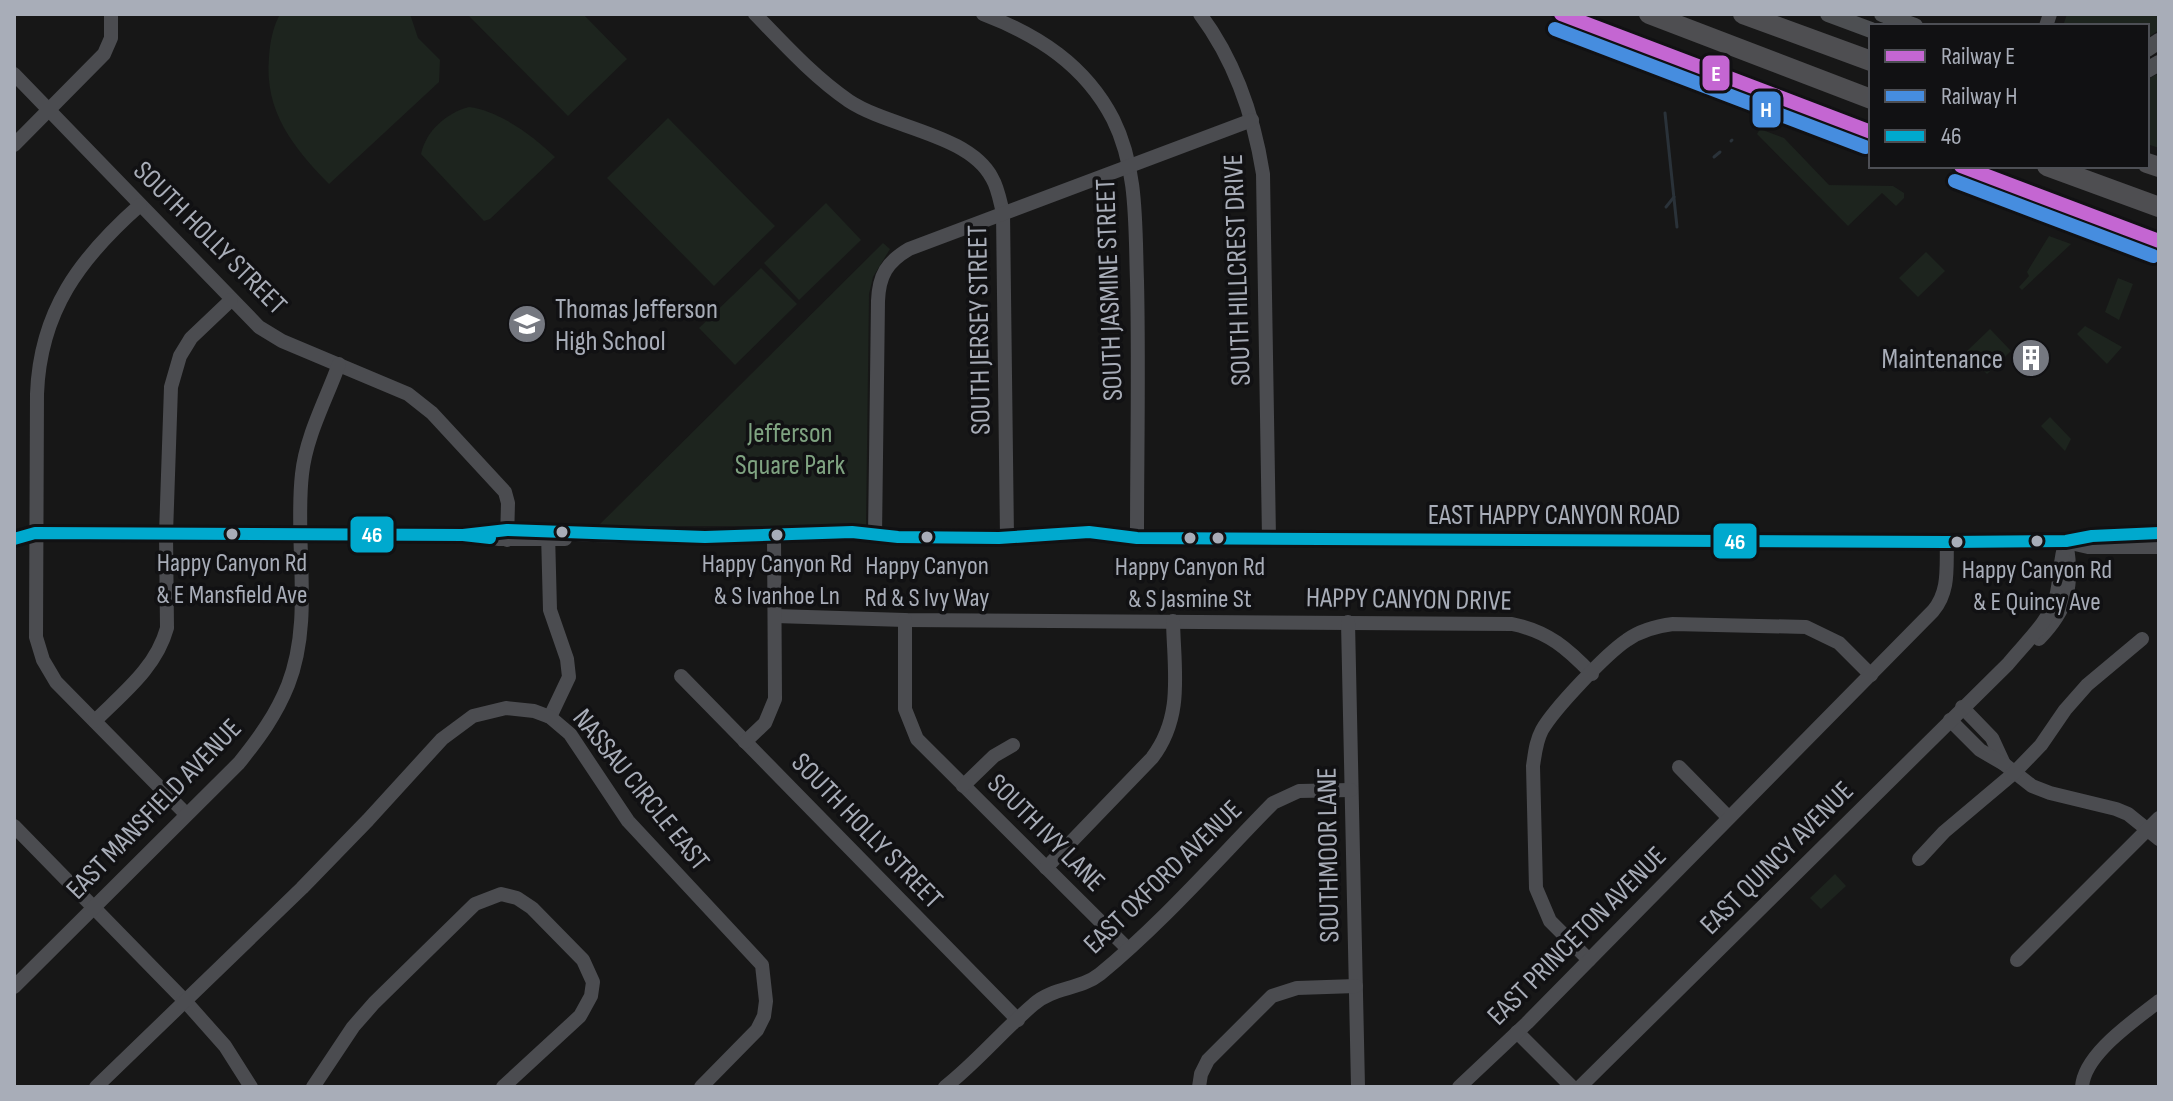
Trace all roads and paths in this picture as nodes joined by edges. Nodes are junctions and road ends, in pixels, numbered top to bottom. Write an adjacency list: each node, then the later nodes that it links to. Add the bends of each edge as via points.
1 (111, 14): 14 (street, via 107,49)
2 (755, 14): 21 (street, SOUTH JERSEY STREET, via 850,101 967,150 992,177)
3 (983, 14): 17 (street, SOUTH JASMINE STREET, via 1033,35 1073,66 1114,121)
4 (1649, 14): 13 (highway)
5 (1743, 14): 11 (highway)
6 (1828, 14): 10 (main road)
7 (1882, 14): 9 (main road)
8 (1204, 16): 15 (street, SOUTH HILLCREST DRIVE)
9 (1909, 24)
10 (1869, 29)
11 (1869, 60)
12 (14, 74): 14 (street, SOUTH HOLLY STREET)
13 (1869, 98)
14 (49, 110): 16 (street); 19 (street, SOUTH HOLLY STREET)
15 (1252, 120): 17 (street); 35 (street, SOUTH HILLCREST DRIVE, via 1265,198)
16 (14, 145)
17 (1130, 166): 21 (street); 34 (street, SOUTH JASMINE STREET, via 1138,317)
18 (2052, 168): 20 (highway)
19 (140, 205): 22 (street, SOUTH HOLLY STREET); 27 (street, via 77,271 46,334)
20 (2157, 206)
21 (1003, 213): 32 (street, via 909,249 887,264 879,283); 33 (street, SOUTH JERSEY STREET)
22 (231, 300): 23 (street, SOUTH HOLLY STREET, via 268,333); 26 (street, via 191,338 175,372)
23 (339, 364): 28 (street, EAST MANSFIELD AVENUE, via 305,453); 29 (street, SOUTH HOLLY STREET, via 396,387 432,413 505,492)
24 (14, 526): 27 (street, EAST HAPPY CANYON ROAD)
25 (2159, 533): 36 (street, EAST HAPPY CANYON ROAD)
26 (166, 534): 27 (street, EAST HAPPY CANYON ROAD); 28 (street, EAST HAPPY CANYON ROAD); 50 (street, via 164,641 143,673)
27 (26, 535): 50 (street, via 37,647 56,682)
28 (299, 535): 29 (street, EAST HAPPY CANYON ROAD); 57 (street, EAST MANSFIELD AVENUE, via 300,631 289,683 258,740)
29 (507, 535): 30 (street, EAST HAPPY CANYON ROAD)
30 (548, 536): 31 (street, EAST HAPPY CANYON ROAD); 48 (street, via 550,610 569,677)
31 (774, 536): 32 (street, EAST HAPPY CANYON ROAD, via 858,542); 39 (street)
32 (875, 536): 33 (street, EAST HAPPY CANYON ROAD)
33 (1007, 538): 34 (street, EAST HAPPY CANYON ROAD, via 1094,543)
34 (1137, 538): 35 (street, EAST HAPPY CANYON ROAD)
35 (1269, 538): 37 (street, EAST HAPPY CANYON ROAD)
36 (2066, 541): 37 (street, EAST HAPPY CANYON ROAD); 38 (street, EAST HAPPY CANYON ROAD, via 2088,547); 47 (street, EAST QUINCY AVENUE, via 2053,606 2008,664)
37 (1947, 542): 45 (street, EAST PRINCETON AVENUE, via 1946,582 1938,606)
38 (2159, 547)
39 (775, 616): 40 (street, HAPPY CANYON DRIVE); 51 (street, via 775,699 765,723)
40 (905, 620): 41 (street, HAPPY CANYON DRIVE); 55 (street, SOUTH IVY LANE, via 905,709 917,739)
41 (1173, 621): 42 (street, HAPPY CANYON DRIVE); 63 (street, via 1174,709 1164,742)
42 (1348, 622): 44 (street, HAPPY CANYON DRIVE, via 1526,626 1559,642); 56 (street, SOUTHMOOR LANE)
43 (2142, 639): 54 (street, via 2076,697 2041,745)
44 (1592, 674): 45 (street, via 1627,640 1673,624 1806,627 1839,643); 66 (street, via 1543,729 1533,766 1536,888 1550,921)
45 (1871, 675): 58 (street, EAST PRINCETON AVENUE)
46 (681, 676): 51 (street, SOUTH HOLLY STREET)
47 (1962, 707): 49 (street, EAST QUINCY AVENUE); 54 (street, via 1992,738)
48 (550, 717): 70 (street, NASSAU CIRCLE EAST, via 506,708 461,723); 78 (street, NASSAU CIRCLE EAST, via 570,734 628,821 762,965 764,1016 757,1030)
49 (1950, 720): 54 (street); 84 (street, EAST QUINCY AVENUE)
50 (95, 721): 57 (street)
51 (745, 742): 72 (street, SOUTH HOLLY STREET)
52 (1013, 745): 55 (street, SOUTH IVY LANE)
53 (1679, 767): 58 (street)
54 (2009, 769): 61 (street, via 2050,793 2116,809); 62 (street)
55 (963, 786): 63 (street, SOUTH IVY LANE)
56 (1351, 790): 65 (street, EAST OXFORD AVENUE, via 1299,791 1273,803); 68 (street, SOUTHMOOR LANE)
57 (186, 814): 64 (street, EAST MANSFIELD AVENUE)
58 (1728, 817): 66 (street, EAST PRINCETON AVENUE)
59 (2159, 818): 61 (street)
60 (14, 826): 64 (street)
61 (2154, 834): 67 (street)
62 (1919, 859)
63 (1046, 868): 65 (street, SOUTH IVY LANE)
64 (94, 908): 69 (street, EAST MANSFIELD AVENUE); 70 (street)
65 (1128, 949): 72 (street, EAST OXFORD AVENUE, via 1095,978 1047,995)
66 (1589, 960): 73 (street, EAST PRINCETON AVENUE)
67 (2017, 960)
68 (1356, 986): 80 (street, via 1297,988 1272,996 1208,1060); 81 (street, SOUTHMOOR LANE)
69 (14, 987)
70 (185, 1001): 74 (street, NASSAU CIRCLE EAST); 75 (street, via 225,1046)
71 (2159, 1001): 85 (street, via 2092,1060)
72 (1018, 1020): 79 (street, EAST OXFORD AVENUE)
73 (1517, 1032): 82 (street, EAST PRINCETON AVENUE); 83 (street)
74 (96, 1087)
75 (251, 1087)
76 (313, 1087): 77 (street, via 374,1003 475,904 501,894 532,908 583,960 593,982 580,1016)
77 (503, 1087)
78 (701, 1087)
79 (945, 1087)
80 (1199, 1087)
81 (1358, 1087)
82 (1459, 1087)
83 (1572, 1087)
84 (1580, 1087)
85 (2082, 1087)

